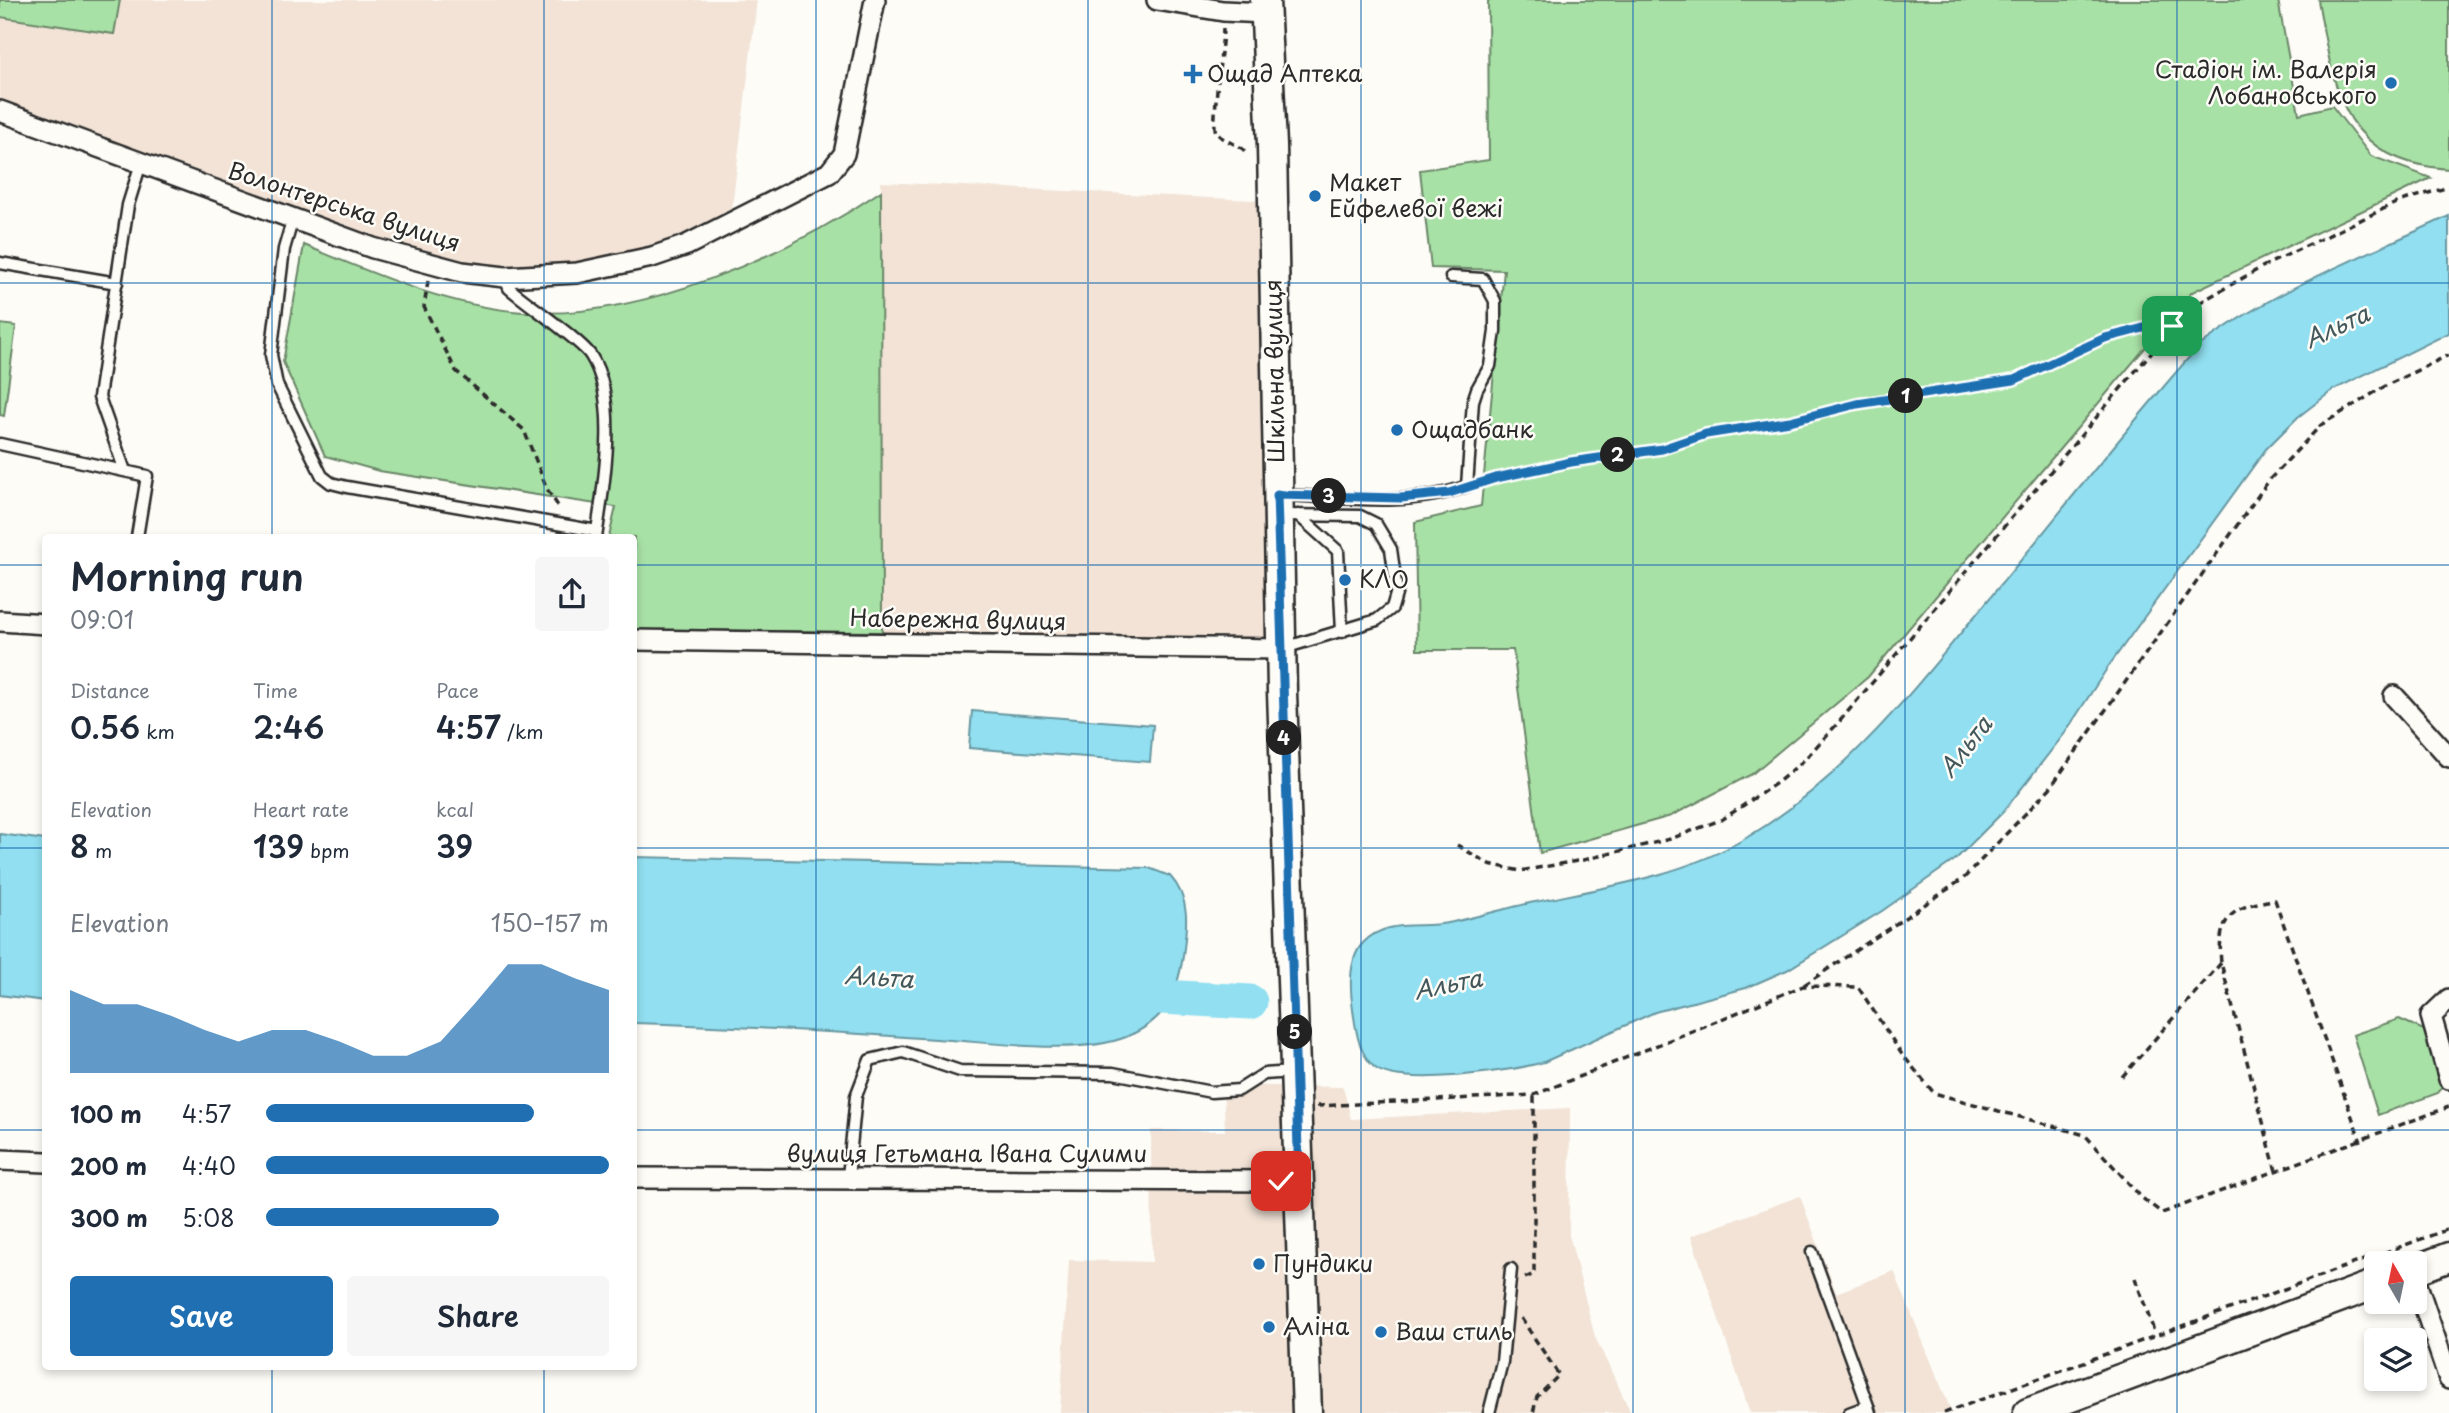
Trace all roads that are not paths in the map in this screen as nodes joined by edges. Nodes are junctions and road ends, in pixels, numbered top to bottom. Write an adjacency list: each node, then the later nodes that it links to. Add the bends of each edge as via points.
1 (874, 0): 9 (street, Волонтерська вулиця, via 849,133 838,165 815,182 687,245 652,257 577,273)
2 (1157, 0): 3 (street, via 1223,11)
3 (1265, 6): 13 (main road, Шкільна вулиця)
4 (0, 111): 5 (street, Волонтерська вулиця)
5 (141, 163): 6 (street, Волонтерська вулиця); 10 (lane, via 128,205)
6 (293, 218): 9 (street, Волонтерська вулиця, via 431,265); 15 (lane, via 271,355 284,400 322,476 347,488)
7 (0, 263): 10 (lane)
8 (1451, 276): 13 (lane, via 1483,279 1493,292 1496,310 1493,356 1474,401 1467,485 1449,493)
9 (505, 277): 15 (lane, via 509,288 591,355 599,375 607,439)
10 (117, 283): 12 (lane, via 99,397)
11 (0, 444): 12 (lane)
12 (125, 471): 14 (lane, via 147,476)
13 (1284, 508): 18 (lane, via 1338,551); 18 (lane, via 1367,518 1389,543 1396,602 1377,620); 20 (main road, Шкільна вулиця)
14 (137, 534)
15 (596, 534)
16 (0, 621): 17 (street)
17 (42, 624)
18 (1342, 632): 20 (lane)
19 (637, 640): 20 (street, Набережна вулиця)
20 (1281, 649): 24 (main road, Шкільна вулиця)
21 (2394, 695): 22 (street)
22 (2449, 757)
23 (2449, 999): 25 (street, via 2431,1016)
24 (1297, 1072): 28 (lane, via 1264,1074 1239,1090 1211,1092 1113,1073 960,1071 903,1052 870,1060 856,1096); 30 (main road, Шкільна вулиця)
25 (2449, 1079)
26 (0, 1160): 27 (street)
27 (42, 1162)
28 (848, 1177): 29 (street, вулиця Гетьмана Івана Сулими); 30 (street, вулиця Гетьмана Івана Сулими)
29 (637, 1178)
30 (1299, 1181): 39 (main road, Шкільна вулиця)
31 (1812, 1252): 38 (lane)
32 (2449, 1257): 33 (main road)
33 (2427, 1265)
34 (1511, 1269): 40 (lane, via 1502,1362)
35 (2364, 1288): 42 (main road)
36 (2427, 1314): 37 (street)
37 (2449, 1379)
38 (1869, 1410): 41 (lane)
39 (1307, 1413)
40 (1489, 1413)
41 (1849, 1413)
42 (2028, 1413)

